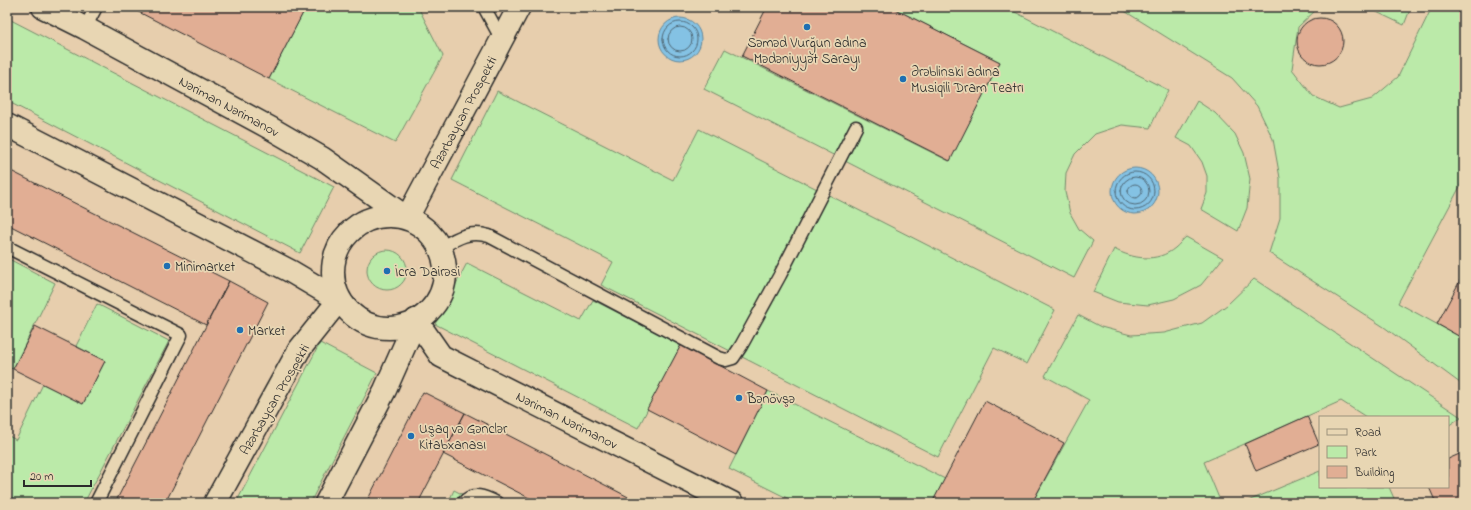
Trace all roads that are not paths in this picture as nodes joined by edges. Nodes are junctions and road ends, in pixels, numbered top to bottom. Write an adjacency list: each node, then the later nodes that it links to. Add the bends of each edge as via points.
1 (43, 7): 5 (main road, Nəriman Nərimanov)
2 (96, 7): 5 (lane)
3 (484, 7): 6 (lane)
4 (519, 7): 6 (main road, Azərbaycan Prospekti)
5 (85, 28): 9 (main road, Nəriman Nərimanov, via 285,136 322,158)
6 (502, 40): 9 (main road, Azərbaycan Prospekti)
7 (7, 125): 12 (main road, via 290,271)
8 (856, 127): 11 (lane, via 780,276 733,358 719,358 489,236 480,233 469,234 456,238)
9 (407, 218): 11 (main road, via 432,235); 12 (main road, via 390,215 374,218 358,224 345,236 336,250 332,267 333,284)
10 (7, 247): 15 (lane, via 181,335)
11 (440, 248): 13 (main road, via 444,280 439,297 430,310)
12 (339, 300): 13 (main road, via 348,312 374,326 403,326); 16 (main road, Azərbaycan Prospekti, via 299,350)
13 (416, 320): 14 (main road, Nəriman Nərimanov, via 441,356); 17 (main road, via 385,390)
14 (728, 502)
15 (96, 503)
16 (215, 503)
17 (326, 503)
18 (463, 503): 19 (lane, via 473,496 482,496)
19 (497, 503)

